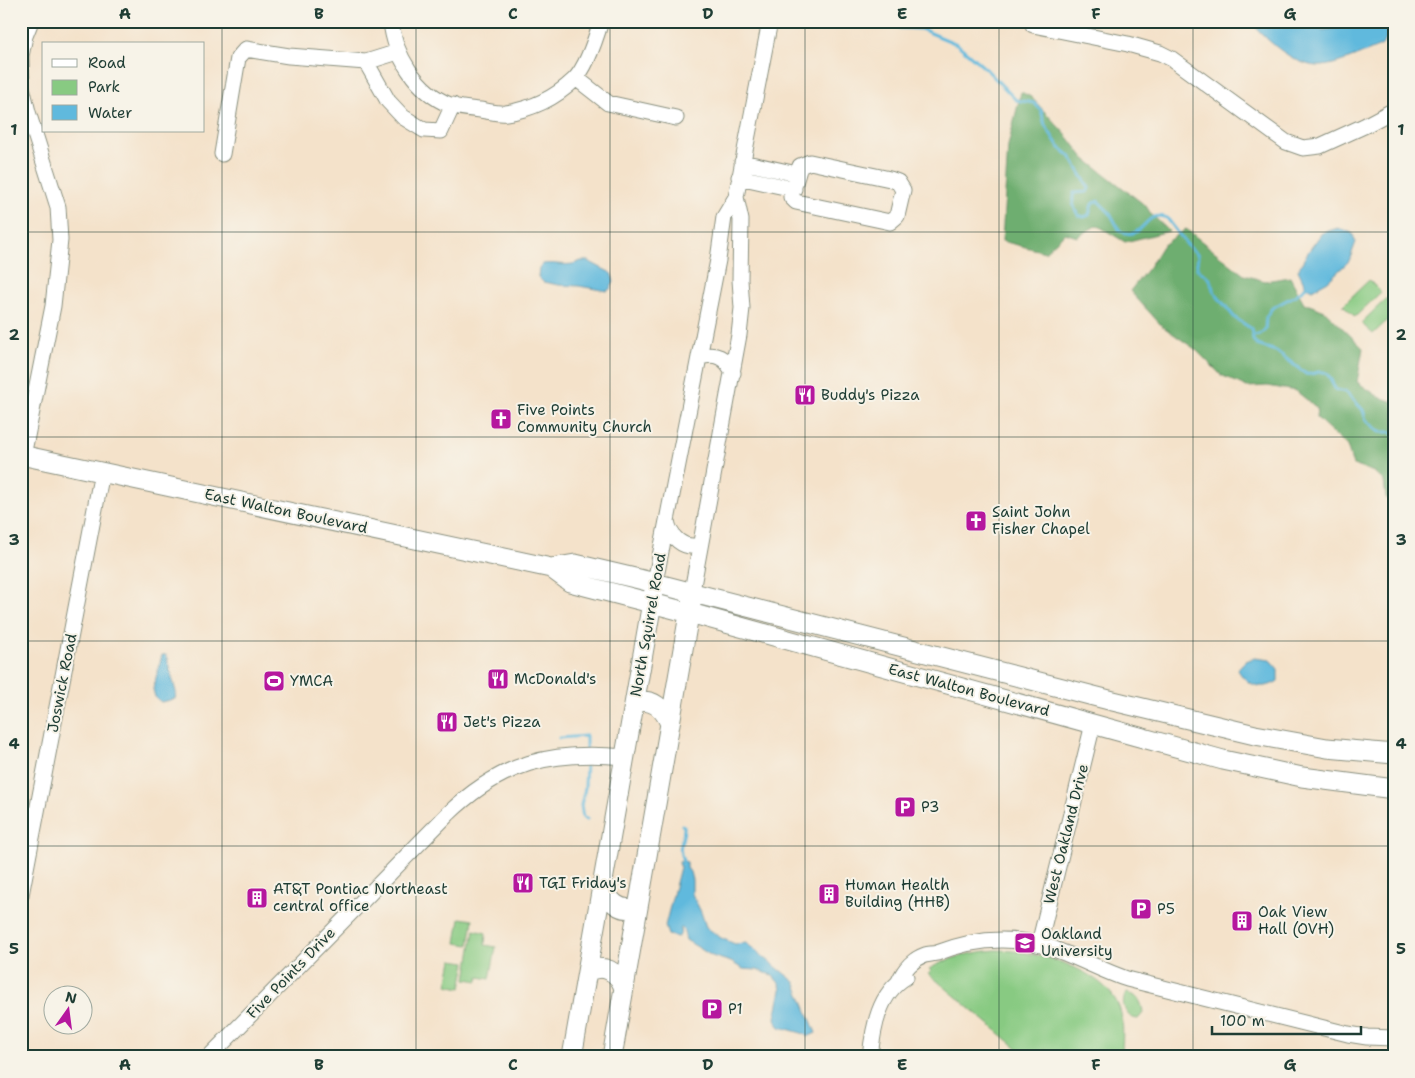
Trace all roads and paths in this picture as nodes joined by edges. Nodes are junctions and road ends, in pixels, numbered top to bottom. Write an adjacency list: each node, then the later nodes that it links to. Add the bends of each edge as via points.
1 (31, 21): 12 (street, via 21,56 22,87)
2 (391, 21): 6 (street)
3 (601, 21): 8 (street)
4 (770, 21): 14 (street, North Squirrel Road)
5 (1033, 25): 10 (street, via 1160,53 1286,142 1303,148 1320,146)
6 (398, 52): 7 (street); 9 (street, via 413,76 431,93)
7 (366, 62): 9 (street, via 388,101 403,117 424,130 441,130); 13 (street, via 289,56 246,48 238,58)
8 (576, 78): 9 (street, via 551,98 505,114); 11 (street, via 608,103)
9 (453, 106)
10 (1394, 110)
11 (676, 118)
12 (32, 120): 21 (street, via 58,206 60,240 53,306)
13 (222, 154)
14 (740, 169): 15 (street); 16 (street, North Squirrel Road)
15 (795, 182): 15 (street, via 791,197 796,202 890,222 898,216 903,190 898,182 890,179 810,162 800,166)
16 (736, 197): 17 (street, North Squirrel Road, via 724,217); 18 (street, North Squirrel Road, via 741,220)
17 (720, 248): 18 (street, via 732,247); 19 (street, North Squirrel Road)
18 (740, 256): 20 (street, North Squirrel Road, via 742,308)
19 (699, 358): 20 (street, via 710,355 721,358); 23 (street, North Squirrel Road)
20 (733, 374): 24 (street, North Squirrel Road)
21 (22, 456): 22 (main road, East Walton Boulevard)
22 (102, 472): 25 (main road, East Walton Boulevard); 39 (street, Joswick Road)
23 (667, 521): 24 (street, via 671,533 680,542 689,546); 26 (street, North Squirrel Road)
24 (700, 545): 27 (street, North Squirrel Road)
25 (551, 568): 26 (main road, East Walton Boulevard, via 575,564); 28 (main road, East Walton Boulevard, via 570,582)
26 (655, 582): 27 (main road, East Walton Boulevard); 28 (main road, North Squirrel Road)
27 (692, 591): 29 (main road, North Squirrel Road); 30 (main road, East Walton Boulevard)
28 (652, 603): 29 (main road, East Walton Boulevard); 32 (main road, North Squirrel Road)
29 (690, 613): 31 (main road, East Walton Boulevard); 33 (main road, North Squirrel Road)
30 (963, 662): 31 (main road, via 954,664 949,670); 35 (main road, East Walton Boulevard, via 1255,735 1327,748)
31 (949, 685): 34 (main road, East Walton Boulevard)
32 (635, 702): 33 (main road, via 657,705 663,709); 36 (main road, North Squirrel Road)
33 (670, 724): 40 (main road, North Squirrel Road)
34 (1093, 724): 37 (main road, East Walton Boulevard, via 1275,772); 41 (street, West Oakland Drive)
35 (1394, 754)
36 (625, 757): 38 (main road, North Squirrel Road); 45 (street, Five Points Drive, via 599,754 538,760 487,782 468,796)
37 (1394, 789)
38 (603, 884): 40 (main road, via 605,893 615,904 627,908); 42 (main road, North Squirrel Road)
39 (21, 895)
40 (638, 906): 43 (main road, North Squirrel Road)
41 (1039, 944): 44 (street, via 1127,979 1348,1034); 48 (street, via 989,940 959,945 934,954 899,981 888,994 873,1031)
42 (587, 972): 43 (main road, via 599,968 612,970 622,980); 46 (main road, North Squirrel Road)
43 (624, 988): 47 (main road, North Squirrel Road)
44 (1394, 1038)
45 (209, 1057)
46 (572, 1057)
47 (612, 1057)
48 (870, 1057)

